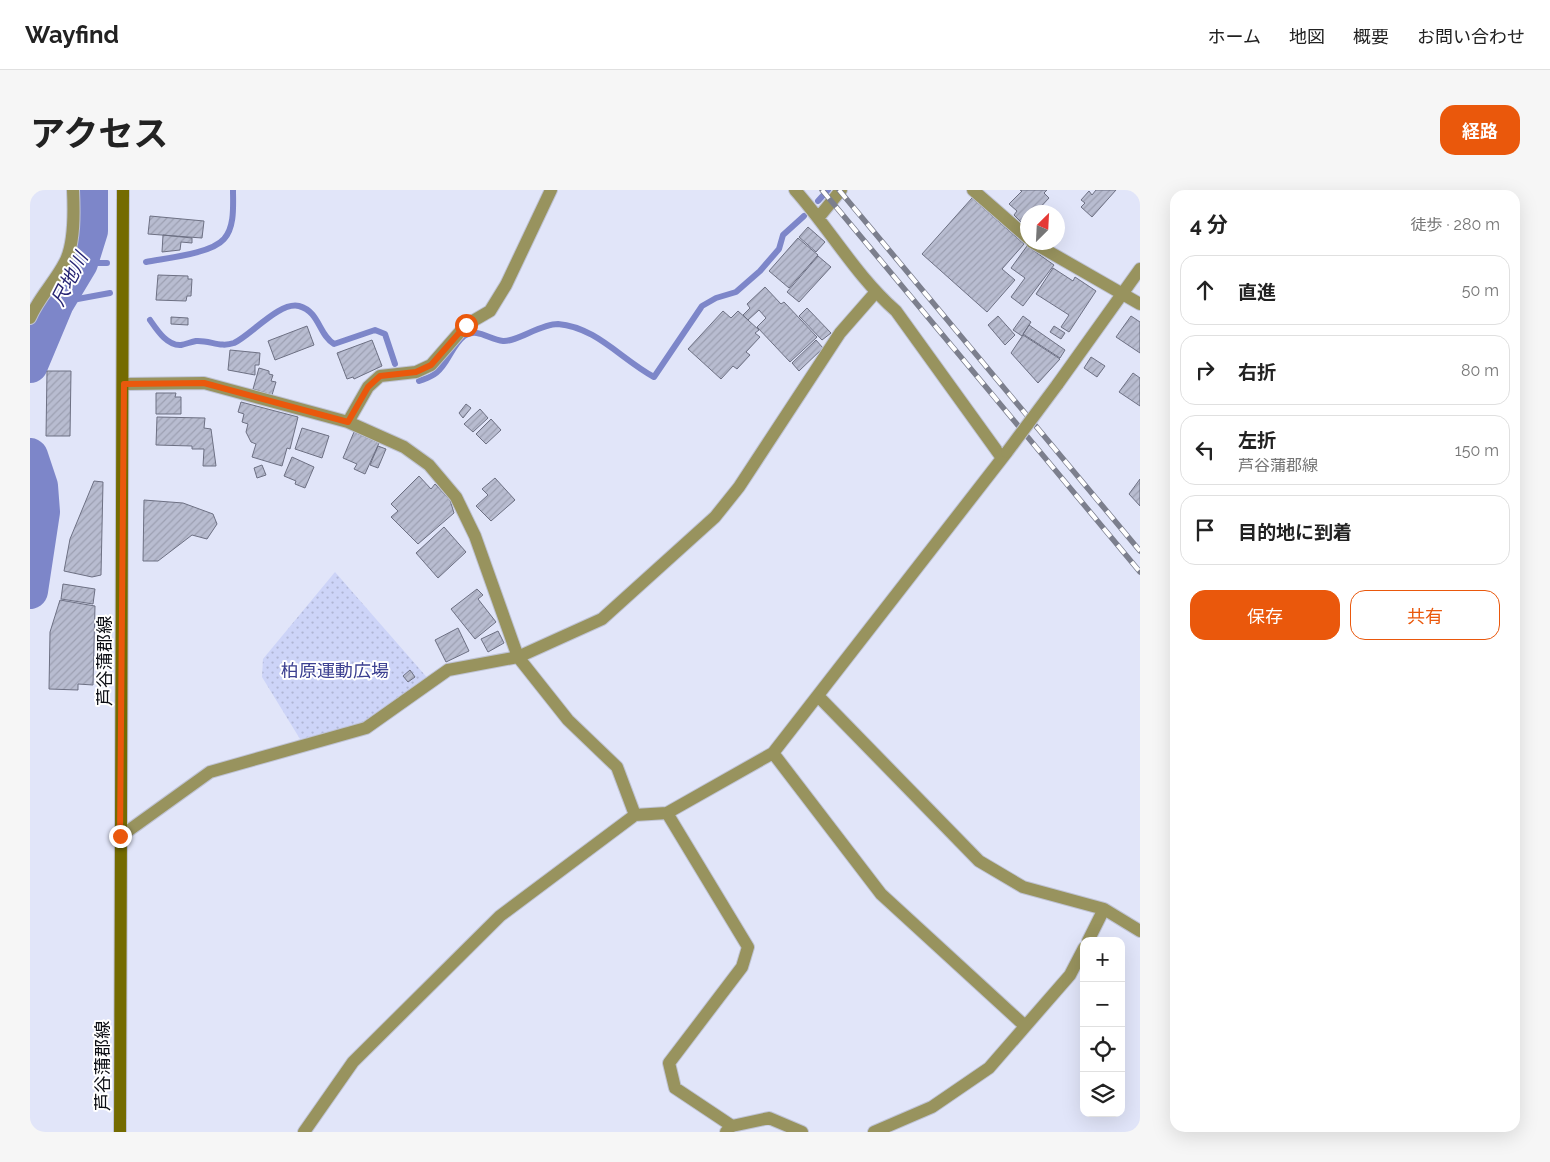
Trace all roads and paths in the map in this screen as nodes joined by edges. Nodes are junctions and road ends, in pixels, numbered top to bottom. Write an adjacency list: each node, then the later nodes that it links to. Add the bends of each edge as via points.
1 (73, 190): 14 (street, via 75,217 66,261)
2 (123, 190): 15 (main road, 芦谷蒲郡線)
3 (551, 190): 16 (street, via 506,285 490,311 466,325 431,365 416,372 380,376 368,387)
4 (795, 190): 7 (street)
5 (842, 190): 7 (street)
6 (973, 190): 8 (street)
7 (819, 217): 11 (street)
8 (1020, 231)
9 (1046, 250): 12 (street)
10 (1140, 269): 12 (street)
11 (875, 293): 17 (street, via 896,311); 18 (street, via 840,333 739,487 715,517 602,619)
12 (1123, 293): 13 (street); 17 (street, bridge)
13 (1140, 304)
14 (30, 318)
15 (124, 384): 16 (street, via 204,383); 23 (main road, 芦谷蒲郡線)
16 (348, 422): 18 (street, via 404,447 429,465 456,498 475,536)
17 (1004, 455): 19 (street)
18 (518, 658): 22 (street, via 568,720 617,767); 23 (street, via 448,670 366,728 210,772)
19 (819, 697): 20 (street); 24 (street, via 979,860 1024,887)
20 (773, 753): 21 (street); 28 (street, via 881,894)
21 (668, 813): 22 (street); 29 (street, via 748,947 742,967 668,1063 675,1088)
22 (635, 815): 31 (street, via 500,916 353,1062)
23 (120, 836): 30 (main road, 芦谷蒲郡線)
24 (1104, 909): 25 (street); 26 (street)
25 (1140, 930)
26 (1090, 937)
27 (1080, 956): 28 (street, via 1070,975)
28 (1025, 1026): 33 (street, via 989,1068 932,1108)
29 (729, 1129): 32 (street, via 768,1118)
30 (120, 1132)
31 (304, 1132)
32 (802, 1132)
33 (874, 1132)

